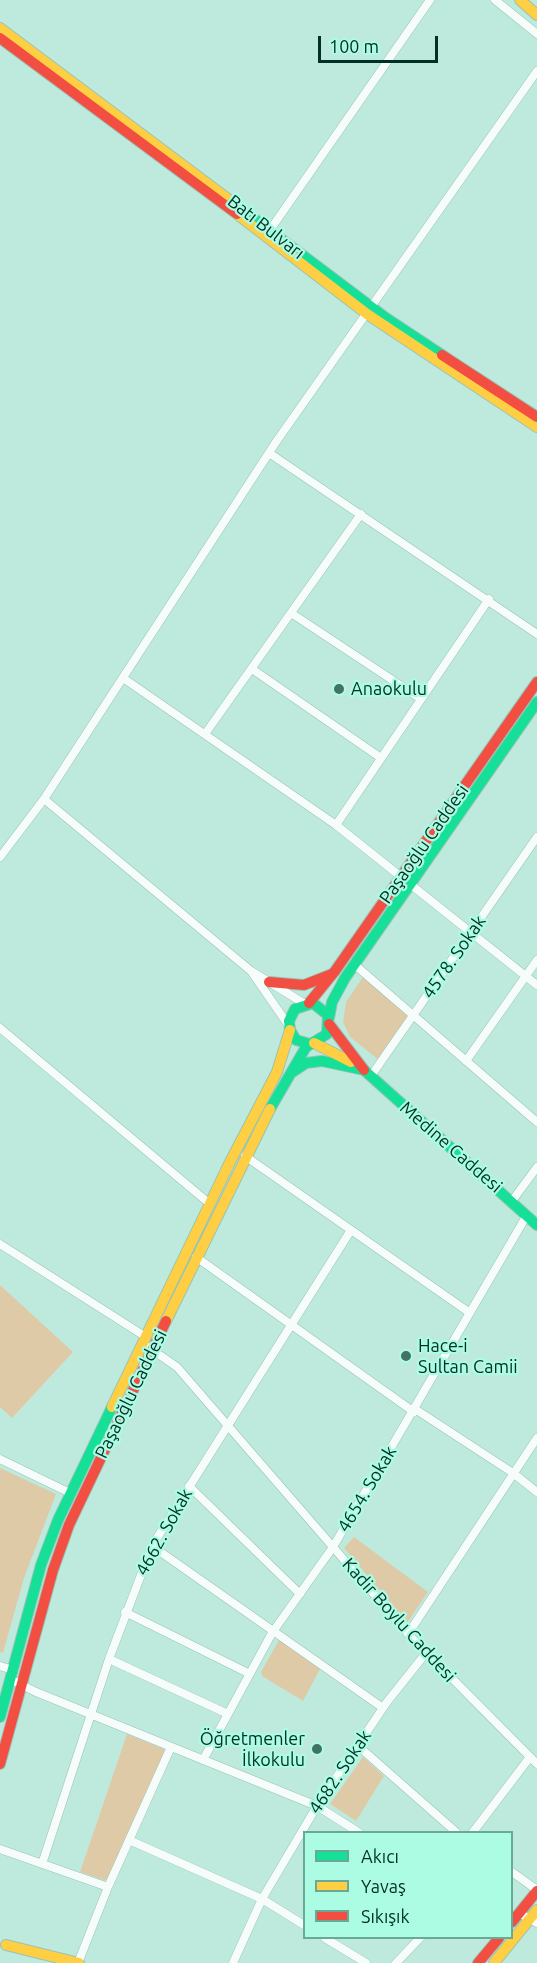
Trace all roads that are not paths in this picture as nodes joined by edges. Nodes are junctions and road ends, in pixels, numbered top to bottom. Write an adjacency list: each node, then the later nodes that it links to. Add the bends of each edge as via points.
1 (430, 0): 9 (street)
2 (495, 0): 6 (street)
3 (520, 0): 4 (main road)
4 (537, 15)
5 (0, 28): 9 (main road, Batı Bulvarı)
6 (537, 34)
7 (0, 38): 10 (main road, Batı Bulvarı)
8 (537, 71): 10 (street)
9 (270, 230): 10 (main road, Batı Bulvarı)
10 (369, 311): 11 (main road, Batı Bulvarı); 12 (main road, Batı Bulvarı); 13 (street)
11 (537, 417)
12 (537, 427)
13 (269, 453): 14 (street); 19 (street)
14 (361, 514): 15 (street); 16 (street)
15 (489, 599): 17 (street); 21 (street)
16 (291, 613): 18 (street); 21 (street)
17 (537, 634)
18 (252, 669): 23 (street); 24 (street)
19 (123, 678): 23 (street); 25 (street)
20 (537, 682): 29 (main road, Paşaoğlu Caddesi)
21 (421, 699): 24 (street)
22 (537, 702): 30 (main road, Paşaoğlu Caddesi)
23 (205, 734): 26 (street)
24 (381, 758): 26 (street)
25 (44, 799): 28 (street); 34 (street)
26 (336, 825): 29 (street)
27 (537, 837): 31 (street, 4578. Sokak)
28 (0, 857)
29 (400, 878): 30 (street); 35 (main road, Paşaoğlu Caddesi)
30 (409, 886): 31 (street); 33 (main road, Paşaoğlu Caddesi)
31 (470, 933): 36 (street); 40 (street, 4578. Sokak)
32 (537, 960): 36 (street)
33 (355, 964): 40 (street); 41 (main road, Paşaoğlu Caddesi, via 336,993)
34 (251, 971): 37 (street); 43 (street)
35 (335, 971): 37 (main road, via 304,985); 39 (main road, Paşaoğlu Caddesi)
36 (525, 976): 38 (street); 45 (street)
37 (269, 982): 39 (street)
38 (537, 986)
39 (307, 1003): 41 (main road, via 319,1006); 43 (main road, via 291,1014)
40 (413, 1015): 45 (street); 46 (street, 4578. Sokak)
41 (329, 1021): 44 (main road, via 327,1034); 46 (main road, Medine Caddesi)
42 (0, 1028): 52 (street)
43 (290, 1028): 44 (main road, via 297,1040); 52 (main road, Paşaoğlu Caddesi, via 277,1072)
44 (312, 1044): 46 (main road, Medine Caddesi); 47 (main road, Paşaoğlu Caddesi)
45 (466, 1061): 48 (street)
46 (368, 1073): 47 (main road, via 340,1063 313,1062); 51 (main road, Medine Caddesi)
47 (286, 1078): 49 (main road, Paşaoğlu Caddesi)
48 (537, 1122)
49 (245, 1156): 55 (street); 57 (main road, Paşaoğlu Caddesi)
50 (537, 1167): 51 (street)
51 (512, 1201): 53 (main road, Medine Caddesi)
52 (210, 1204): 60 (main road, Paşaoğlu Caddesi)
53 (526, 1215): 54 (main road, Medine Caddesi); 58 (street, 4654. Sokak)
54 (537, 1225)
55 (351, 1230): 58 (street); 59 (street, 4662. Sokak)
56 (0, 1244): 60 (street, Kadir Boylu Caddesi)
57 (196, 1257): 59 (street); 60 (main road, Paşaoğlu Caddesi)
58 (470, 1313): 61 (street, 4654. Sokak)
59 (290, 1324): 61 (street); 62 (street, 4662. Sokak)
60 (147, 1343): 62 (street, Kadir Boylu Caddesi, via 177,1366); 68 (main road, Paşaoğlu Caddesi); 80 (main road, Paşaoğlu Caddesi, via 63,1540)
61 (414, 1410): 65 (street); 70 (street, 4654. Sokak)
62 (229, 1426): 66 (street, 4662. Sokak); 70 (street, Kadir Boylu Caddesi)
63 (537, 1438): 65 (street)
64 (0, 1459): 68 (street)
65 (513, 1473): 67 (street); 74 (street)
66 (189, 1485): 69 (street, 4662. Sokak); 71 (street)
67 (537, 1492)
68 (70, 1493): 79 (main road, Paşaoğlu Caddesi, via 48,1543)
69 (152, 1546): 72 (street, 4662. Sokak); 73 (street)
70 (333, 1547): 71 (street, 4654. Sokak); 74 (street, Kadir Boylu Caddesi)
71 (300, 1594): 73 (street, 4654. Sokak)
72 (125, 1612): 76 (street, 4662. Sokak); 78 (street)
73 (273, 1631): 78 (street, 4654. Sokak); 81 (street)
74 (408, 1634): 75 (street, Kadir Boylu Caddesi)
75 (426, 1653): 81 (street, 4682. Sokak); 87 (street, Kadir Boylu Caddesi)
76 (109, 1659): 82 (street, 4662. Sokak); 83 (street)
77 (0, 1666): 79 (street)
78 (250, 1674): 83 (street, 4654. Sokak)
79 (11, 1675): 80 (street); 84 (main road, Paşaoğlu Caddesi)
80 (22, 1685): 82 (street); 89 (main road, Paşaoğlu Caddesi)
81 (383, 1708): 85 (street, 4682. Sokak)
82 (91, 1714): 86 (street); 97 (street, 4662. Sokak)
83 (228, 1714): 88 (street, 4654. Sokak)
84 (0, 1717)
85 (357, 1745): 91 (street, 4682. Sokak); 93 (street)
86 (171, 1747): 88 (street); 95 (street)
87 (530, 1757): 90 (street, Kadir Boylu Caddesi); 94 (street)
88 (203, 1760): 91 (street)
89 (0, 1764)
90 (537, 1764)
91 (317, 1806): 92 (street); 101 (street, 4682. Sokak)
92 (355, 1831)
93 (454, 1831)
94 (474, 1831)
95 (129, 1840): 99 (street); 101 (street)
96 (0, 1849): 97 (street)
97 (42, 1864): 99 (street)
98 (513, 1873): 100 (street)
99 (108, 1887): 111 (street)
100 (537, 1891): 102 (main road)
101 (262, 1899): 105 (street); 112 (street, 4682. Sokak)
102 (519, 1913): 103 (street); 104 (main road)
103 (535, 1918): 116 (main road)
104 (513, 1921)
105 (303, 1924)
106 (327, 1939): 113 (street)
107 (419, 1939): 114 (street)
108 (498, 1939): 115 (main road)
109 (2, 1945): 110 (main road)
110 (43, 1959): 111 (main road)
111 (79, 1963)
112 (233, 1963)
113 (366, 1963)
114 (396, 1963)
115 (478, 1963)
116 (494, 1963)

